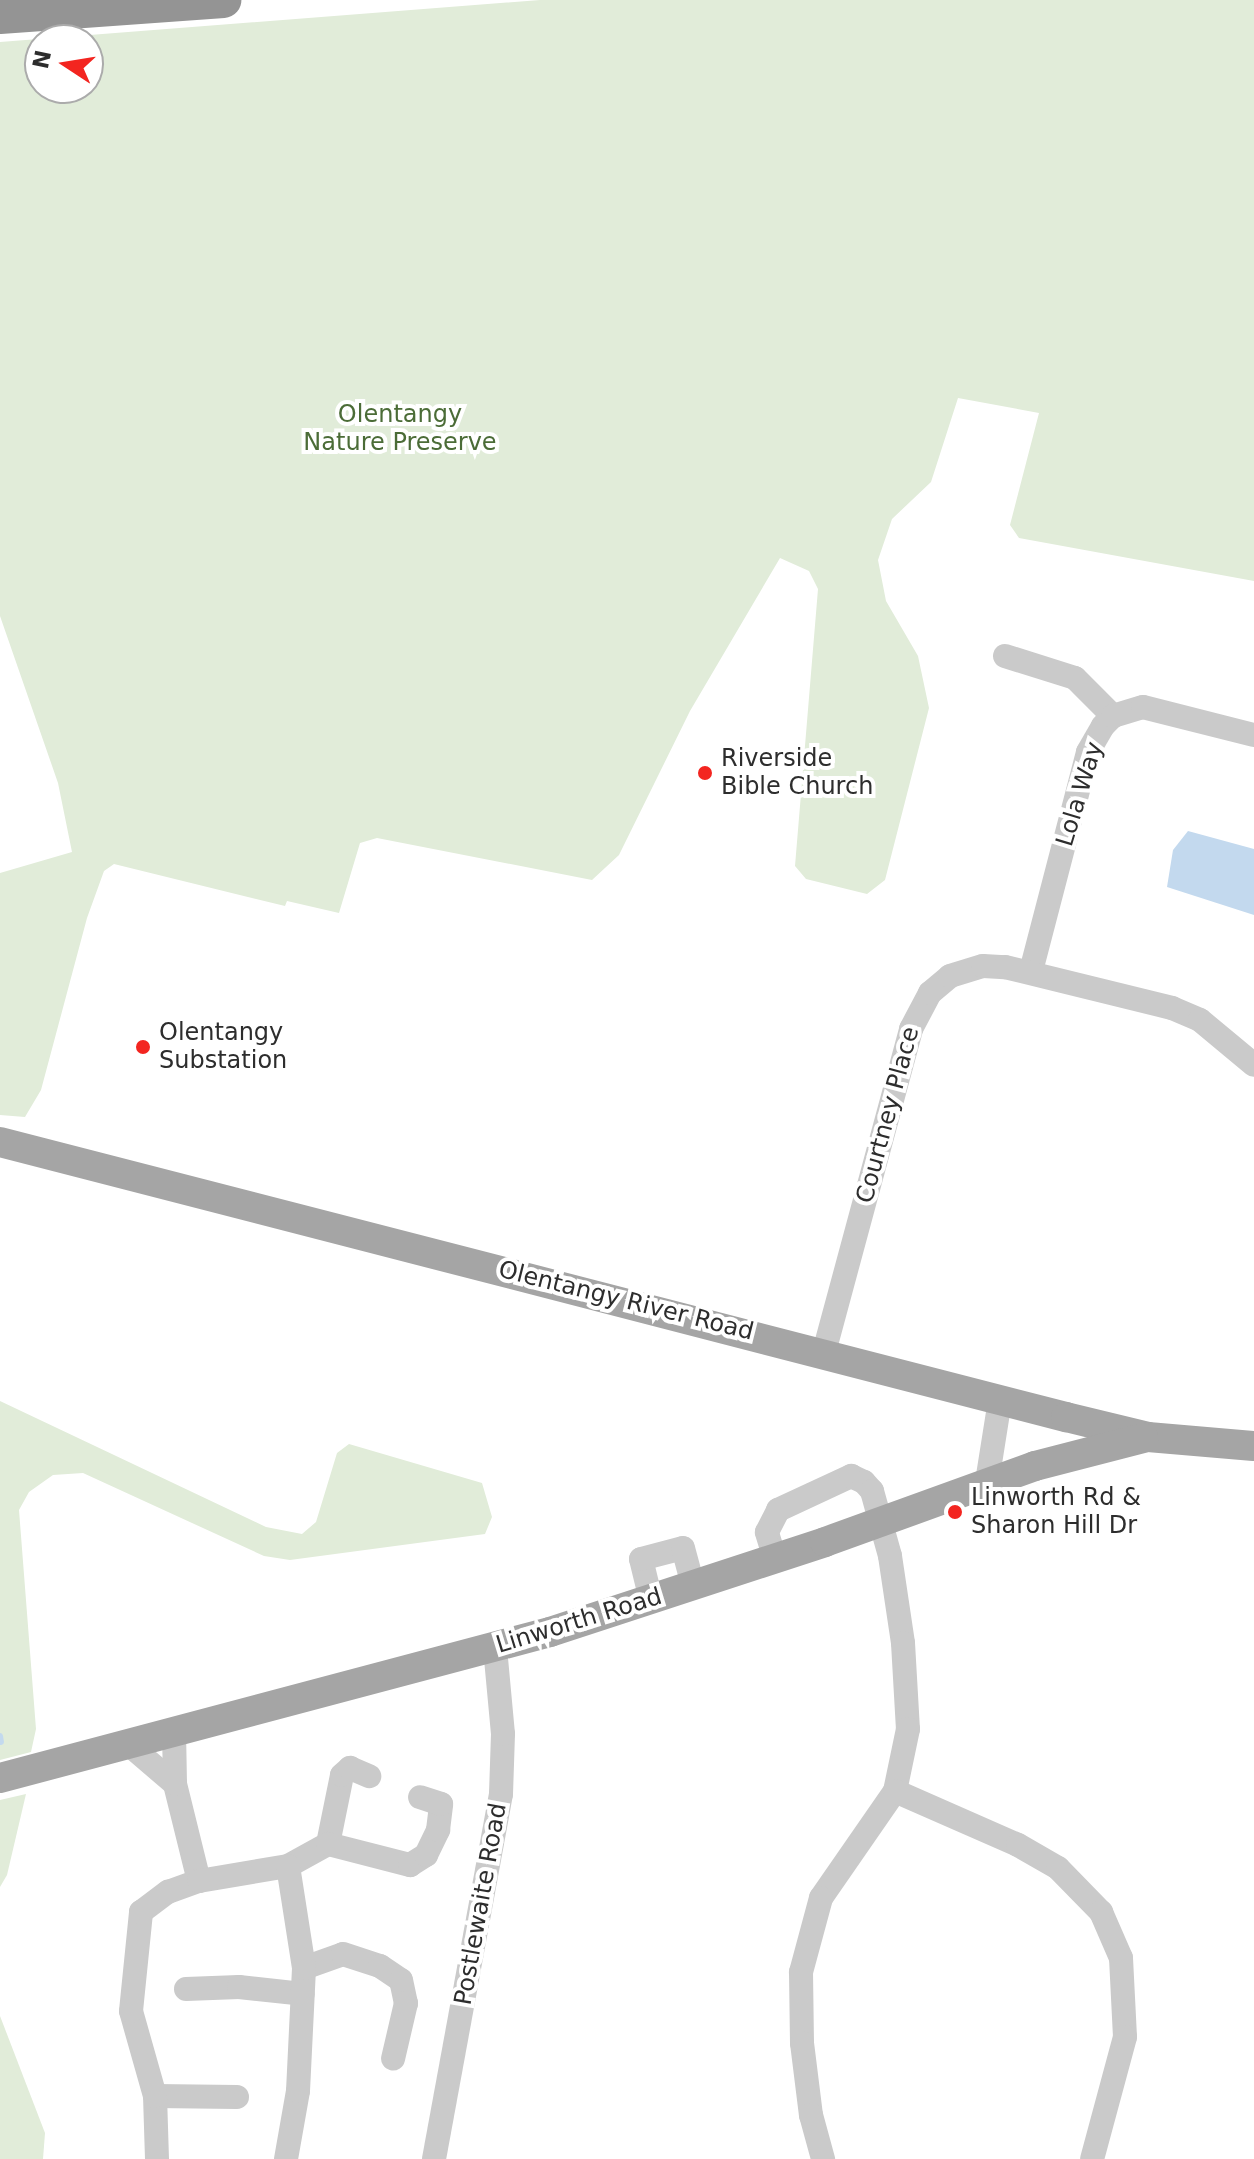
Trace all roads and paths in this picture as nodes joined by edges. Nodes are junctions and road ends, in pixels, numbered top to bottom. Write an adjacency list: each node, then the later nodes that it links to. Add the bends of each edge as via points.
1 (223, 0): 2 (highway)
2 (0, 16)
3 (1005, 656): 4 (street, via 1075,678)
4 (1113, 716): 5 (street, Lola Way, via 1159,709); 6 (street, Lola Way, via 1088,752)
5 (1254, 735)
6 (1031, 971): 7 (street, Courtney Place, via 1186,1012); 9 (street, Courtney Place, via 983,966 964,971 939,983 918,1010)
7 (1254, 1065)
8 (0, 1142): 9 (main road, Olentangy River Road)
9 (824, 1352): 10 (main road, Olentangy River Road)
10 (1000, 1400): 11 (main road, Olentangy River Road); 13 (street)
11 (1148, 1437): 12 (main road, Olentangy River Road); 13 (main road, Linworth Road)
12 (1254, 1446)
13 (987, 1482): 14 (main road, Linworth Road)
14 (881, 1522): 15 (main road, Linworth Road); 15 (street, via 872,1491 851,1476 778,1510 767,1532); 24 (street, via 903,1643 908,1729)
15 (775, 1559): 16 (main road, Linworth Road)
16 (693, 1586): 17 (main road, Linworth Road); 17 (street, via 683,1548 641,1559)
17 (651, 1600): 18 (main road, Linworth Road)
18 (495, 1647): 19 (main road, Linworth Road); 37 (street, Postlewaite Road, via 503,1734 501,1794)
19 (174, 1731): 20 (main road, Linworth Road); 23 (street)
20 (127, 1743): 22 (main road, Linworth Road); 23 (street)
21 (369, 1776): 26 (street, via 350,1768 342,1775)
22 (0, 1778)
23 (175, 1784): 28 (street)
24 (895, 1791): 38 (street, via 821,1898 808,1934 801,1972 802,2043); 39 (street, via 1058,1868 1101,1912 1121,1958 1125,2037)
25 (420, 1797): 26 (street, via 441,1804 438,1830 426,1855 410,1865)
26 (328, 1844): 27 (street)
27 (288, 1866): 28 (street); 29 (street)
28 (199, 1881): 33 (street, via 149,1904 137,1923 131,2011)
29 (304, 1968): 31 (street); 32 (street, via 343,1954 380,1966 401,1980 406,2003)
30 (186, 1989): 31 (street, via 239,1987)
31 (303, 1994): 36 (street, via 298,2091)
32 (393, 2059)
33 (155, 2096): 34 (street); 35 (street)
34 (237, 2097)
35 (157, 2159)
36 (286, 2159)
37 (434, 2159)
38 (823, 2159)
39 (1092, 2159)

